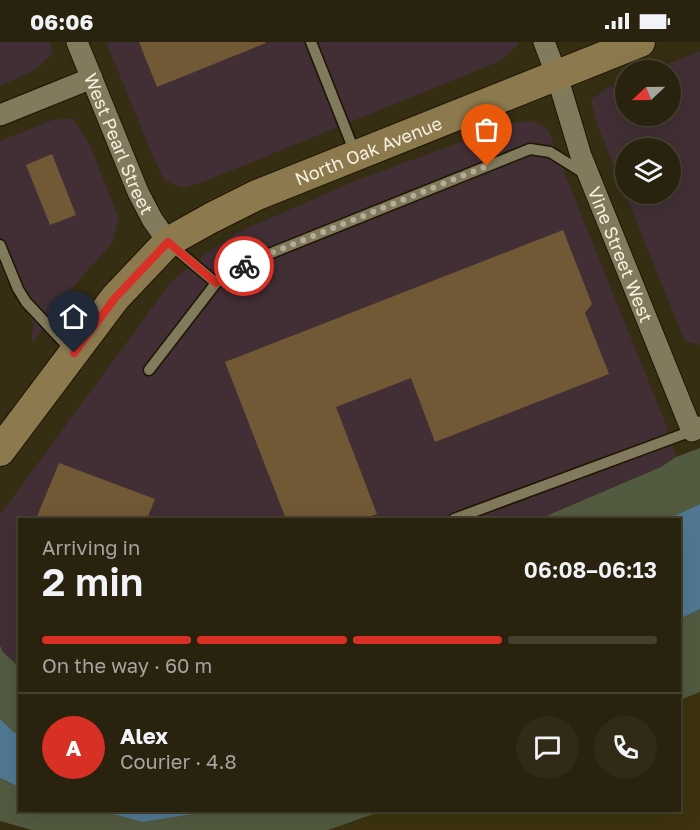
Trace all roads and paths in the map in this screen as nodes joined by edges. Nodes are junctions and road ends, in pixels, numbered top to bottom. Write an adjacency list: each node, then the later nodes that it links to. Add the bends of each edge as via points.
1 (77, 42): 6 (street, West Pearl Street)
2 (311, 42): 8 (lane)
3 (544, 42): 5 (street, Vine Street West)
4 (640, 42): 5 (main road, North Oak Avenue)
5 (556, 76): 8 (main road, North Oak Avenue); 9 (street, Vine Street West)
6 (92, 78): 7 (street); 10 (street, West Pearl Street, via 138,192)
7 (0, 115)
8 (356, 156): 10 (main road, North Oak Avenue, via 257,195)
9 (590, 177): 12 (lane, via 550,152 530,149 249,262); 15 (street, Vine Street West)
10 (168, 242): 12 (lane); 13 (main road, North Oak Avenue, via 115,298)
11 (0, 245): 13 (lane, via 26,302)
12 (216, 283): 14 (lane)
13 (74, 353): 16 (main road, North Oak Avenue)
14 (149, 370)
15 (696, 429): 17 (lane)
16 (0, 452)
17 (457, 518)

